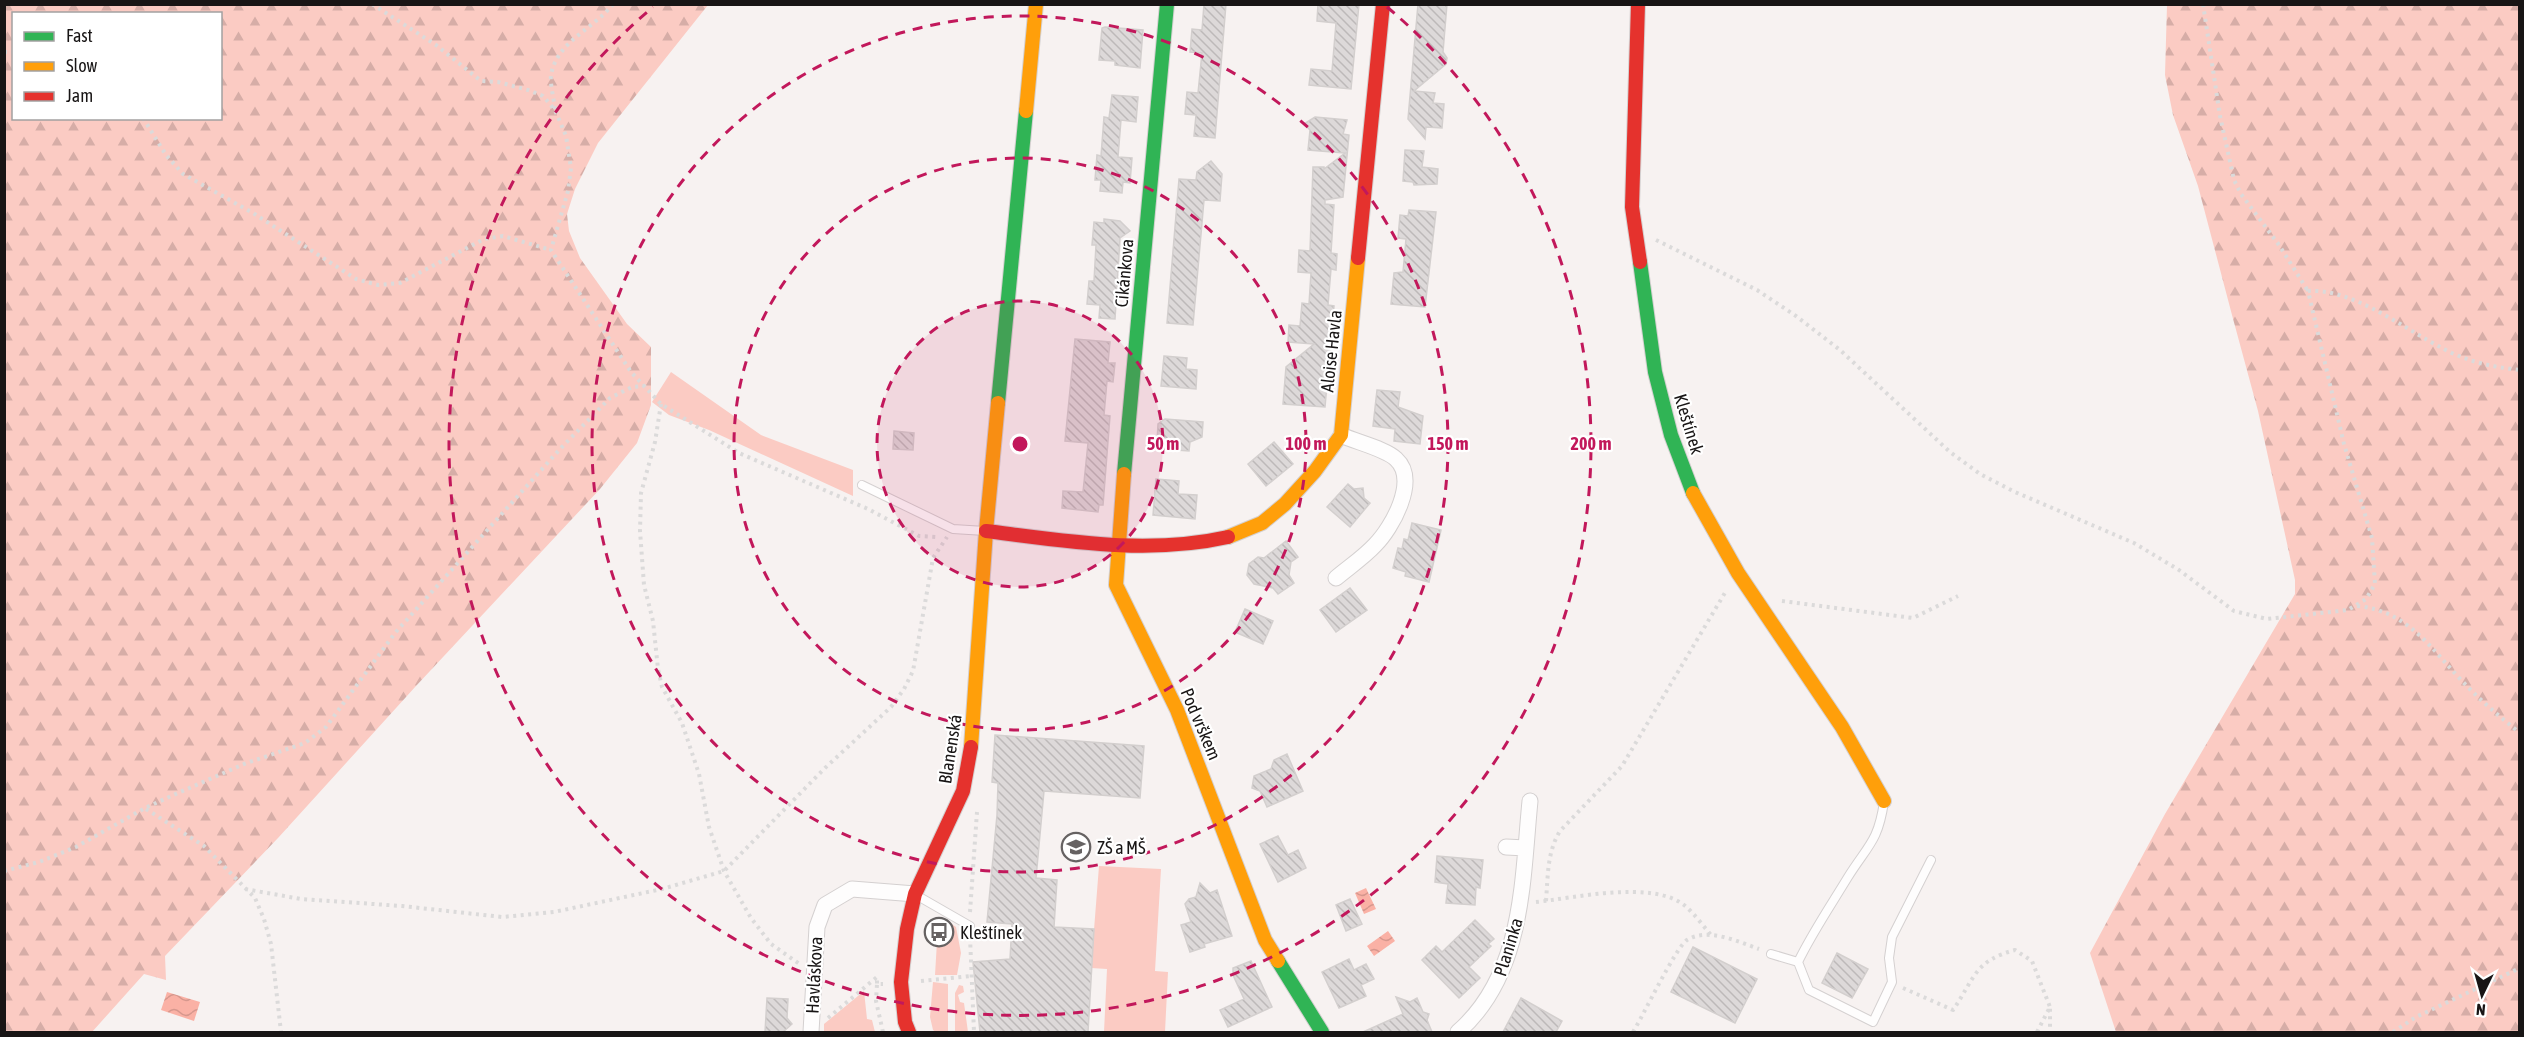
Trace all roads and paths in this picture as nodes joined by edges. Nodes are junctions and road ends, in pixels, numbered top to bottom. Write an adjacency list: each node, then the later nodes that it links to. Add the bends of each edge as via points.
1 (372, 4): 8 (path, via 436,45 481,81 528,90 543,96)
2 (613, 4): 8 (path, via 564,46 551,75)
3 (1036, 4): 19 (street, Blanenská)
4 (1167, 4): 20 (street, Cikánkova)
5 (1383, 4): 16 (street, Aloise Havla)
6 (1638, 4): 10 (street, Kleštínek, via 1631,188)
7 (2204, 6): 12 (path, via 2234,180)
8 (555, 110): 11 (path, via 566,136 571,168)
9 (144, 120): 11 (path, via 183,174 356,279 378,285 400,282 484,238 503,236)
10 (1635, 231): 21 (street, Kleštínek, via 1655,372 1671,435 1696,500); 25 (path, via 1757,290 1796,316 1980,474 2134,543 2234,611 2266,619)
11 (551, 250): 14 (path, via 631,372)
12 (2308, 291): 13 (path, via 2320,290 2364,306 2445,350 2482,365); 25 (path, via 2344,444 2372,538 2375,584)
13 (2520, 370)
14 (645, 386): 15 (path); 29 (path, via 632,387 610,398 560,449 395,633 326,727 305,743)
15 (661, 404): 18 (path, via 740,453 868,509 919,536 938,537); 34 (path, via 641,493 644,585 662,687 682,723)
16 (1341, 435): 20 (street, Aloise Havla, via 1310,480 1260,524 1206,543); 22 (street, via 1396,458 1405,472 1405,492 1390,525 1375,545)
17 (862, 485): 18 (lane)
18 (953, 530): 19 (lane); 34 (path, via 933,558 913,671 904,689 891,707)
19 (986, 531): 20 (street); 36 (street, Blanenská, via 968,773)
20 (1117, 546): 53 (street, Pod vrškem, via 1116,585 1177,710 1265,940)
21 (1738, 573): 24 (street, Kleštínek); 37 (path, via 1622,766 1553,842)
22 (1336, 578)
23 (1958, 596): 24 (path, via 1913,618)
24 (1754, 598): 28 (street, Kleštínek, via 1842,727)
25 (2356, 606): 26 (path, via 2385,612 2415,629 2492,711)
26 (2520, 733)
27 (1530, 801): 31 (street, Planinka)
28 (1884, 801): 42 (lane, via 1876,836)
29 (145, 808): 33 (path, via 76,847); 35 (path, via 204,846)
30 (1506, 847): 31 (street)
31 (1526, 848): 54 (street, Planinka, via 1518,920 1500,981)
32 (1932, 860): 47 (lane, via 1892,937)
33 (4, 871)
34 (724, 871): 35 (path, via 565,910 502,917 301,899); 44 (path, via 771,944)
35 (245, 889): 51 (path, via 255,898 271,944)
36 (915, 894): 39 (lane); 44 (street, Havláskova, via 852,889 825,905 817,927); 52 (street, Blanenská, via 901,982)
37 (1546, 901): 38 (path); 40 (path, via 1639,892 1670,898 1683,904)
38 (1529, 902)
39 (970, 926)
40 (1712, 936): 41 (path); 55 (path, via 1686,940)
41 (1771, 954): 42 (lane)
42 (1798, 962): 47 (lane, via 1809,990 1873,1022)
43 (2520, 968): 58 (path, via 2416,1017)
44 (814, 973): 50 (street, Havláskova)
45 (971, 976): 46 (path)
46 (929, 980)
47 (1892, 982): 49 (path, via 1953,1010 1978,968 1997,955 2015,950 2032,961)
48 (877, 984): 50 (path, via 877,977)
49 (2050, 1007): 56 (path); 57 (path)
50 (817, 1027)
51 (281, 1032)
52 (909, 1032)
53 (1322, 1032)
54 (1458, 1032)
55 (1633, 1032)
56 (2037, 1032)
57 (2050, 1032)
58 (2393, 1032)

